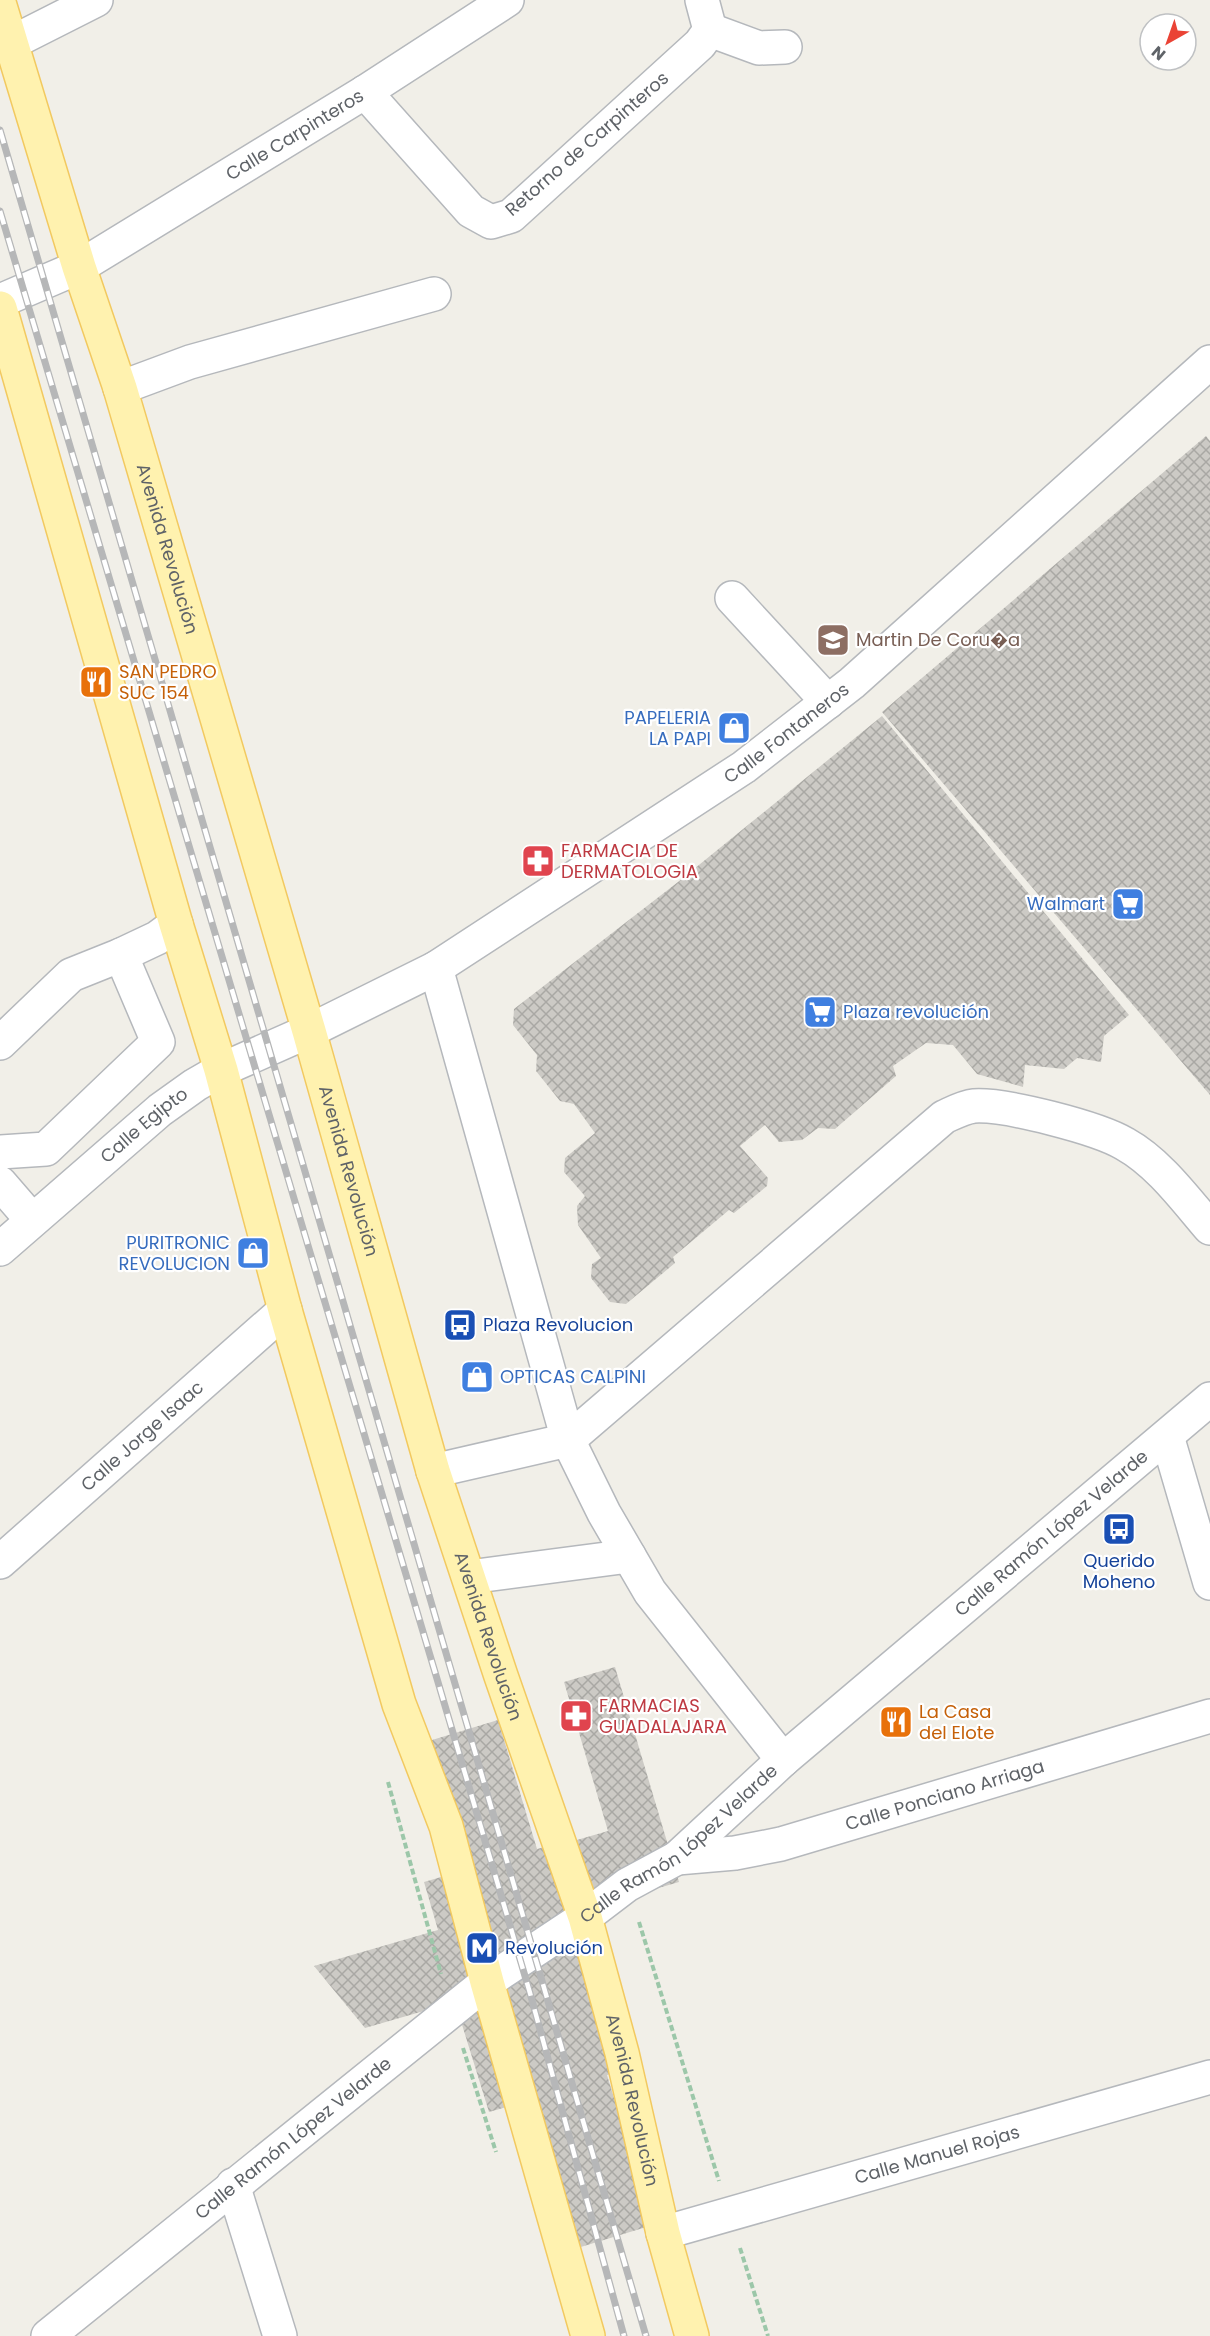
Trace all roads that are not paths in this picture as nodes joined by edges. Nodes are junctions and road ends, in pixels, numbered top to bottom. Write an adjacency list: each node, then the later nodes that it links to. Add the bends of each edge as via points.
1 (96, 0): 5 (street)
2 (507, 0): 7 (street, Calle Carpinteros)
3 (0, 6): 5 (main road, Avenida Revolución)
4 (706, 15): 6 (street, via 759,48); 7 (street, Retorno de Carpinteros, via 700,44 511,216 491,222 471,211)
5 (11, 43): 8 (main road, Avenida Revolución)
6 (785, 48)
7 (365, 92): 8 (street, Calle Carpinteros)
8 (79, 267): 10 (street, Calle Carpinteros); 13 (main road, Avenida Revolución)
9 (434, 294): 13 (street, via 190,362)
10 (0, 301)
11 (0, 308): 16 (main road)
12 (1210, 362): 15 (street, Calle Fontaneros)
13 (120, 388): 19 (main road, Avenida Revolución)
14 (732, 598): 15 (street)
15 (828, 702): 18 (street, Calle Fontaneros, via 744,767)
16 (176, 924): 17 (street); 21 (main road)
17 (121, 955): 20 (street, via 71,975); 22 (street, via 158,1042 46,1149)
18 (436, 968): 19 (street, Calle Fontaneros); 30 (street)
19 (309, 1031): 21 (street, Calle Egipto); 31 (main road, Avenida Revolución)
20 (0, 1043)
21 (221, 1070): 24 (street, Calle Egipto, via 160,1110); 27 (main road)
22 (0, 1152)
23 (0, 1183): 24 (street)
24 (32, 1220): 26 (street, Calle Egipto)
25 (1210, 1228): 30 (street, via 1165,1177 1127,1144 1089,1128 1023,1113 974,1106 958,1110 944,1117)
26 (0, 1249)
27 (285, 1310): 33 (street, Calle Jorge Isaac); 40 (main road, via 399,1704 446,1826)
28 (1210, 1400): 29 (street, Calle Ramón López Velarde)
29 (1167, 1436): 35 (street); 37 (street, Calle Ramón López Velarde)
30 (568, 1440): 31 (street); 32 (street)
31 (433, 1471): 34 (main road, Avenida Revolución)
32 (629, 1556): 34 (street); 37 (street, via 650,1592)
33 (0, 1562)
34 (469, 1577): 39 (main road, Avenida Revolución)
35 (1210, 1583)
36 (1210, 1716): 38 (street, Calle Ponciano Arriaga, via 781,1844)
37 (783, 1760): 38 (street, Calle Ramón López Velarde)
38 (677, 1858): 39 (street, Calle Ramón López Velarde, via 627,1886)
39 (585, 1917): 40 (street, Calle Ramón López Velarde); 43 (main road, Avenida Revolución)
40 (487, 1982): 42 (street, Calle Ramón López Velarde); 46 (main road)
41 (1210, 2077): 43 (street, Calle Manuel Rojas)
42 (233, 2185): 44 (street, Calle Ramón López Velarde); 45 (street)
43 (663, 2233): 47 (main road, Avenida Revolución)
44 (48, 2336)
45 (280, 2336)
46 (588, 2336)
47 (692, 2336)

